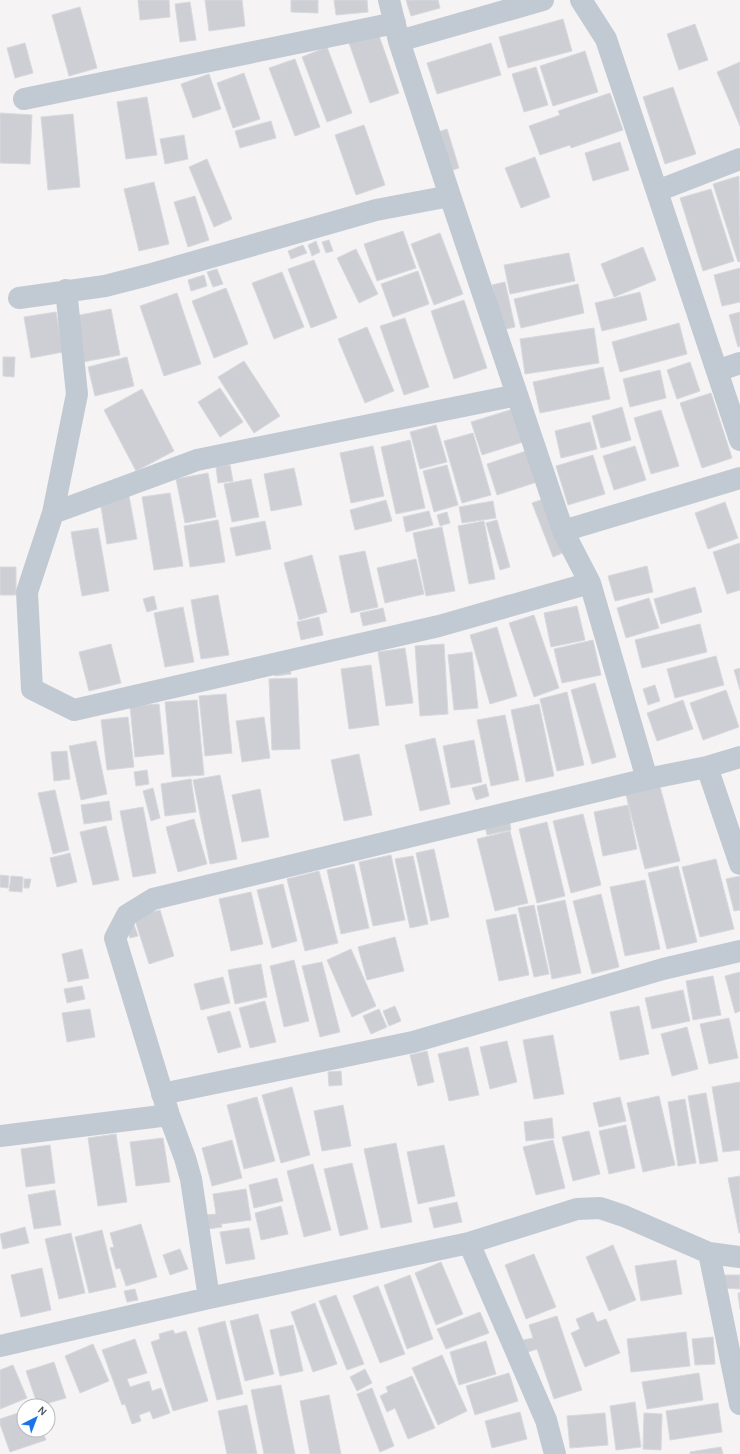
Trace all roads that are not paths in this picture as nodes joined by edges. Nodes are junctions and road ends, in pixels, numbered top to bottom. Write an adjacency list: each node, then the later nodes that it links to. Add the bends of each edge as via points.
1 (389, 0): 4 (street)
2 (543, 0): 4 (street)
3 (581, 0): 7 (street, via 606,39)
4 (397, 32): 5 (street); 8 (street)
5 (24, 100)
6 (740, 159): 7 (street)
7 (657, 191): 12 (street)
8 (450, 196): 9 (street, via 376,210 105,286); 13 (street)
9 (66, 290): 10 (street); 16 (street, via 77,394)
10 (19, 298)
11 (740, 363): 12 (street)
12 (717, 371): 14 (street)
13 (517, 395): 16 (street, via 197,460); 17 (street)
14 (740, 440)
15 (740, 478): 17 (street)
16 (54, 513): 18 (street, via 27,592 32,689 74,710 439,626)
17 (563, 531): 18 (street)
18 (590, 583): 21 (street)
19 (740, 757): 20 (street)
20 (707, 767): 21 (street); 22 (street)
21 (647, 779): 24 (street, via 153,899 127,915 115,938)
22 (740, 864)
23 (740, 951): 24 (street, via 663,969 413,1042)
24 (162, 1094): 25 (street)
25 (168, 1115): 26 (street); 30 (street, via 191,1179)
26 (0, 1136)
27 (469, 1243): 28 (street, via 577,1209 600,1208); 30 (street); 33 (street, via 546,1420)
28 (709, 1253): 29 (street); 32 (street)
29 (740, 1257)
30 (209, 1298): 31 (street)
31 (0, 1346)
32 (740, 1404)
33 (555, 1454)

